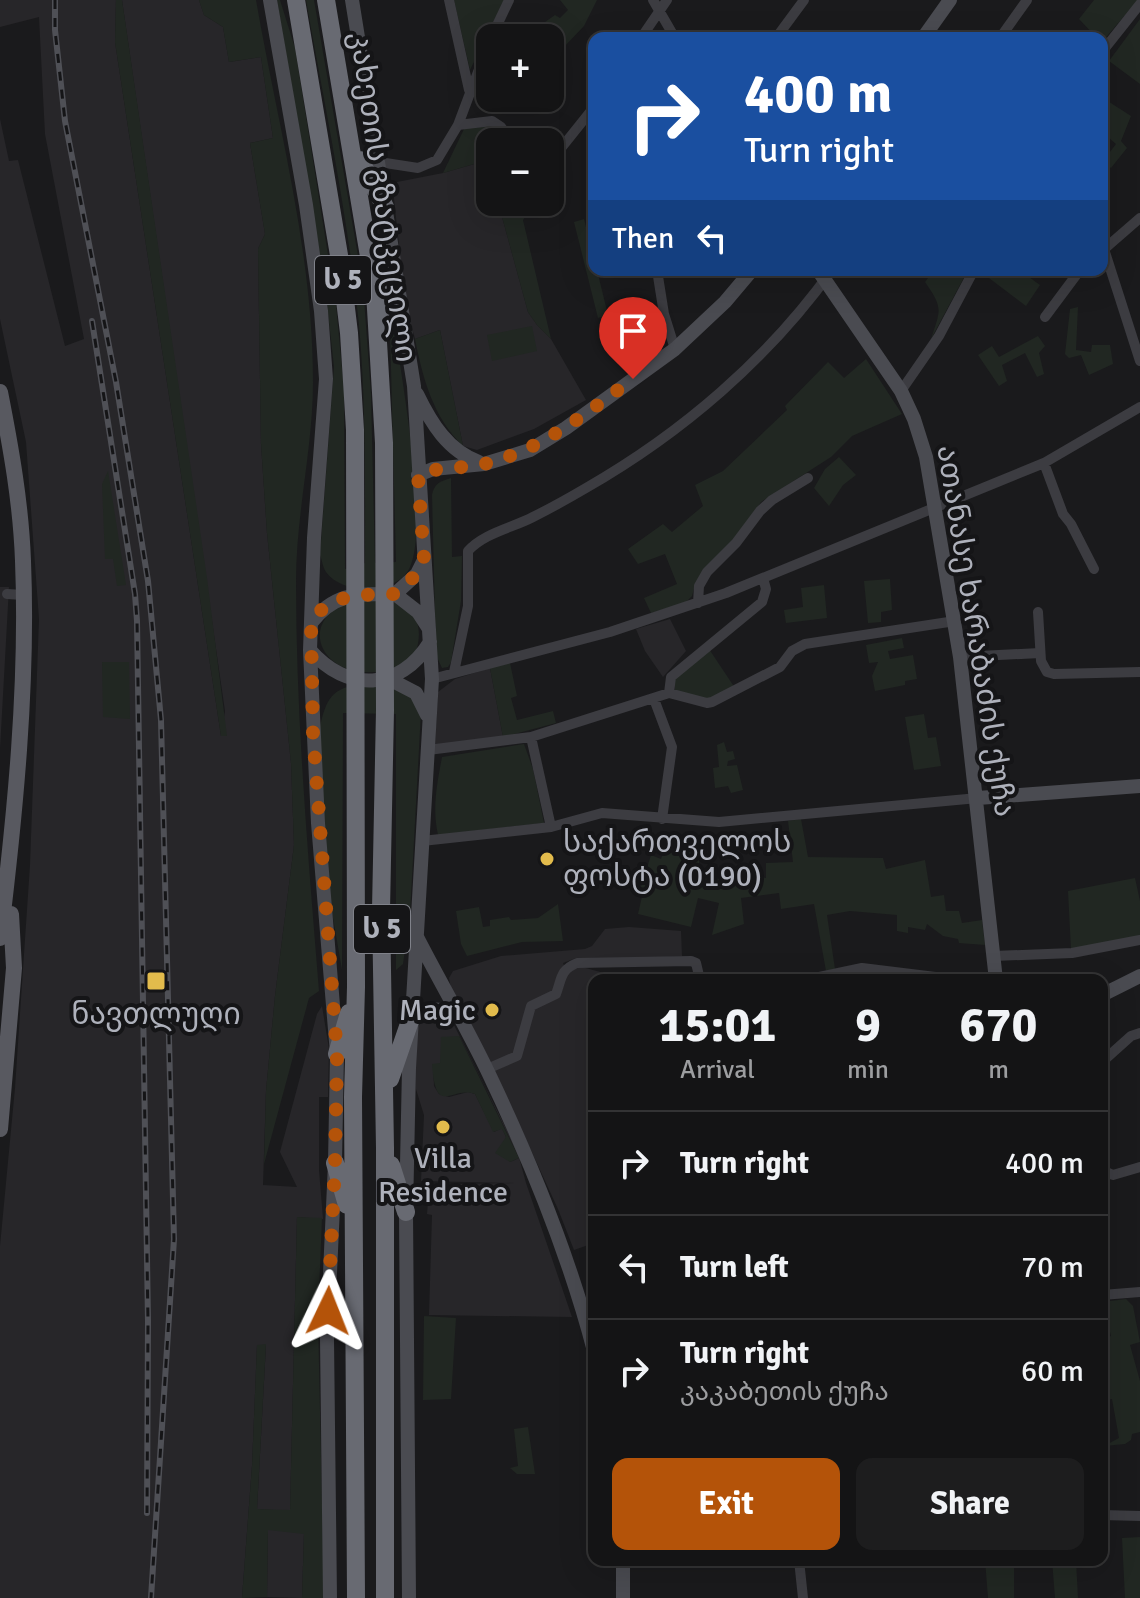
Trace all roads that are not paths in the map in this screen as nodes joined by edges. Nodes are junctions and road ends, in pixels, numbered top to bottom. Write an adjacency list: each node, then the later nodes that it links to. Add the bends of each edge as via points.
1 (270, 0): 60 (street, via 306,205 326,364)
2 (296, 0): 90 (highway, კახეთის გზატკეცილი / ს 5, via 330,191 355,430)
3 (326, 0): 27 (highway, კახეთის გზატკეცილი / ს 5)
4 (352, 0): 28 (street, კახეთის გზატკეცილი)
5 (449, 0): 22 (street)
6 (509, 0): 14 (street)
7 (653, 0): 13 (street)
8 (667, 0): 13 (street)
9 (804, 0): 17 (street)
10 (950, 0): 18 (street)
11 (1027, 0): 19 (street)
12 (1140, 4): 20 (street)
13 (659, 11): 15 (street); 16 (street)
14 (497, 24)
15 (645, 32)
16 (671, 32)
17 (780, 32)
18 (927, 32)
19 (1004, 32)
20 (1108, 44)
21 (476, 73): 22 (street)
22 (469, 90): 24 (street)
23 (588, 114): 26 (street)
24 (458, 125): 25 (street, via 492,121); 28 (street, via 437,160 428,165)
25 (502, 128)
26 (564, 144)
27 (352, 145): 29 (highway); 41 (highway, კახეთის გზატკეცილი / ს 5)
28 (379, 162): 29 (street, კახეთის გზატკეცილი)
29 (385, 207): 39 (street, კახეთის გზატკეცილი)
30 (1140, 218): 31 (street)
31 (1108, 246)
32 (1108, 265): 43 (street)
33 (658, 276): 42 (street)
34 (747, 276): 42 (street)
35 (823, 276): 65 (street, via 775,339 672,433 588,487 475,543 468,551 468,606)
36 (826, 276): 45 (street, ათანასე ხარაბაძის ქუჩა)
37 (971, 276): 45 (street)
38 (1076, 276): 40 (street)
39 (394, 278): 41 (highway); 44 (street, კახეთის გზატკეცილი)
40 (1045, 317)
41 (379, 341): 98 (highway, კახეთის გზატკეცილი / ს 5, via 386,564 381,910)
42 (675, 349): 49 (street, via 530,450)
43 (1140, 361)
44 (414, 386): 49 (street, via 454,450); 50 (street, კახეთის გზატკეცილი)
45 (901, 391): 52 (street, ათანასე ხარაბაძის ქუჩა, via 926,457)
46 (0, 392): 79 (main road, via 17,492 15,595 24,647)
47 (1140, 407): 48 (street)
48 (1044, 463): 52 (street); 54 (street, via 1063,514)
49 (484, 464): 50 (street)
50 (418, 475): 53 (street, კახეთის გზატკეცილი)
51 (808, 478): 57 (street, via 760,511 707,572)
52 (935, 508): 55 (street); 59 (street, ათანასე ხარაბაძის ქუჩა)
53 (424, 559): 56 (street, via 417,574); 61 (street, კახეთის გზატკეცილი)
54 (1094, 569)
55 (763, 578): 57 (street); 69 (street, via 762,602 671,677)
56 (395, 594): 60 (street, via 336,600); 61 (street, via 418,612)
57 (698, 603): 65 (street)
58 (1038, 612): 63 (street)
59 (955, 621): 64 (street, ათანასე ხარაბაძის ქუჩა); 69 (street, via 805,644 780,667 712,702)
60 (311, 623): 62 (street)
61 (430, 635): 67 (street, via 415,663); 68 (street, კახეთის გზატკეცილი)
62 (310, 650): 67 (street, via 341,676); 95 (street)
63 (1040, 653): 64 (street); 66 (street, via 1043,669 1054,674)
64 (960, 657): 75 (street, ათანასე ხარაბაძის ქუჩა)
65 (454, 672): 68 (street)
66 (1140, 672)
67 (389, 679): 71 (street, via 416,693)
68 (432, 679): 71 (street, კახეთის გზატკეცილი)
69 (669, 693): 70 (street)
70 (654, 699): 72 (street); 76 (street, via 672,747)
71 (429, 719): 73 (street, კახეთის გზატკეცილი)
72 (531, 737): 73 (street); 77 (street)
73 (428, 750): 78 (street, კახეთის გზატკეცილი)
74 (1140, 786): 75 (street)
75 (978, 798): 76 (street, via 719,822); 83 (street, ათანასე ხარაბაძის ქუჩა)
76 (662, 819): 77 (street, via 602,813)
77 (551, 827): 78 (street)
78 (422, 841): 80 (street, კახეთის გზატკეცილი)
79 (9, 868): 81 (main road); 84 (main road)
80 (417, 937): 92 (street); 93 (street, კახეთის გზატკეცილი)
81 (0, 938)
82 (1140, 940): 83 (street, via 1072,953)
83 (994, 956): 88 (street, ათანასე ხარაბაძის ქუჩა)
84 (7, 968): 99 (main road)
85 (699, 974): 97 (street, via 691,961 567,967 556,994 531,1006 517,1056)
86 (834, 974): 87 (street, via 862,968)
87 (912, 974)
88 (996, 974)
89 (1140, 976): 91 (street)
90 (356, 987): 95 (highway); 105 (highway, კახეთის გზატკეცილი / ს 5)
91 (1108, 992)
92 (458, 1017): 93 (street, via 441,1009); 97 (street)
93 (411, 1018): 98 (highway); 104 (street, კახეთის გზატკეცილი)
94 (1140, 1033): 96 (street)
95 (337, 1054): 101 (street)
96 (1108, 1057)
97 (487, 1069): 108 (street, via 565,1257)
98 (385, 1093): 100 (highway, კახეთის გზატკეცილი / ს 5)
99 (0, 1129)
100 (385, 1148): 104 (highway); 115 (highway, კახეთის გზატკეცილი / ს 5)
101 (335, 1163): 105 (highway); 113 (street, via 327,1339)
102 (1140, 1167): 103 (street)
103 (1108, 1173)
104 (406, 1212): 116 (street, კახეთის გზატკეცილი)
105 (354, 1231): 114 (highway, კახეთის გზატკეცილი / ს 5)
106 (1140, 1292): 107 (street)
107 (1108, 1295)
108 (588, 1332)
109 (1108, 1515): 110 (street)
110 (1140, 1516)
111 (623, 1566): 117 (street)
112 (800, 1566): 118 (street)
113 (330, 1598)
114 (356, 1598)
115 (385, 1598)
116 (409, 1598)
117 (623, 1598)
118 (803, 1598)

